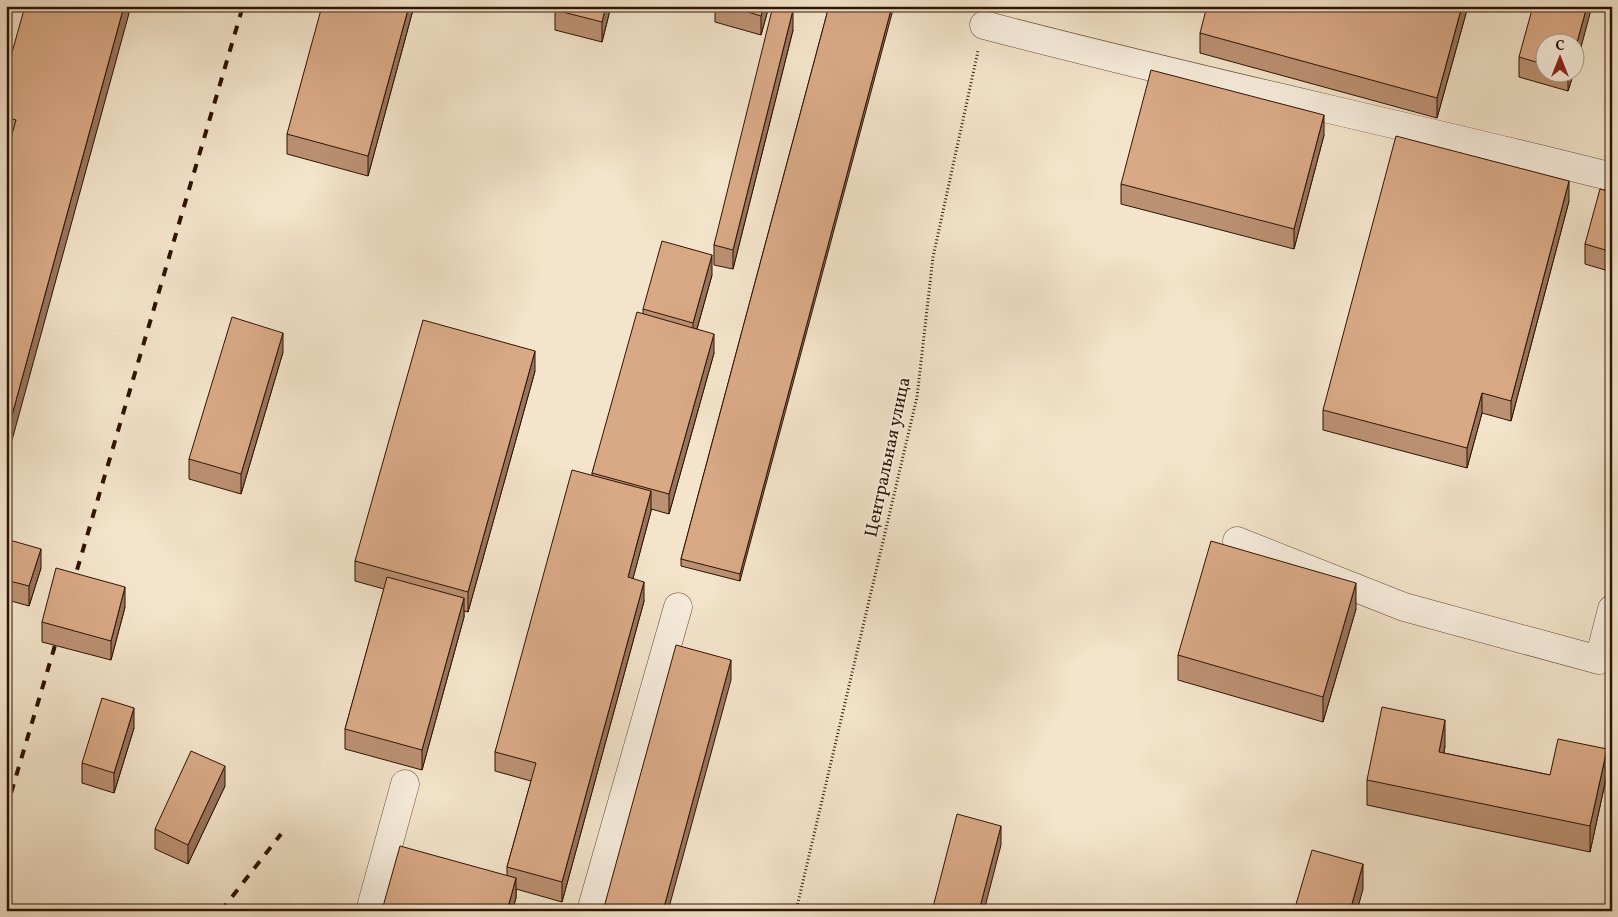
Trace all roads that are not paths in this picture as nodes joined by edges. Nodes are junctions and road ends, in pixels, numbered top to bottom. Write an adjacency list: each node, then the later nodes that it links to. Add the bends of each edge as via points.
1 (984, 25): 2 (lane)
2 (1612, 178)
3 (1237, 541): 5 (lane, via 1404,607 1599,660)
4 (678, 607): 8 (lane)
5 (1612, 609)
6 (405, 784): 7 (lane)
7 (370, 911)
8 (591, 911)

